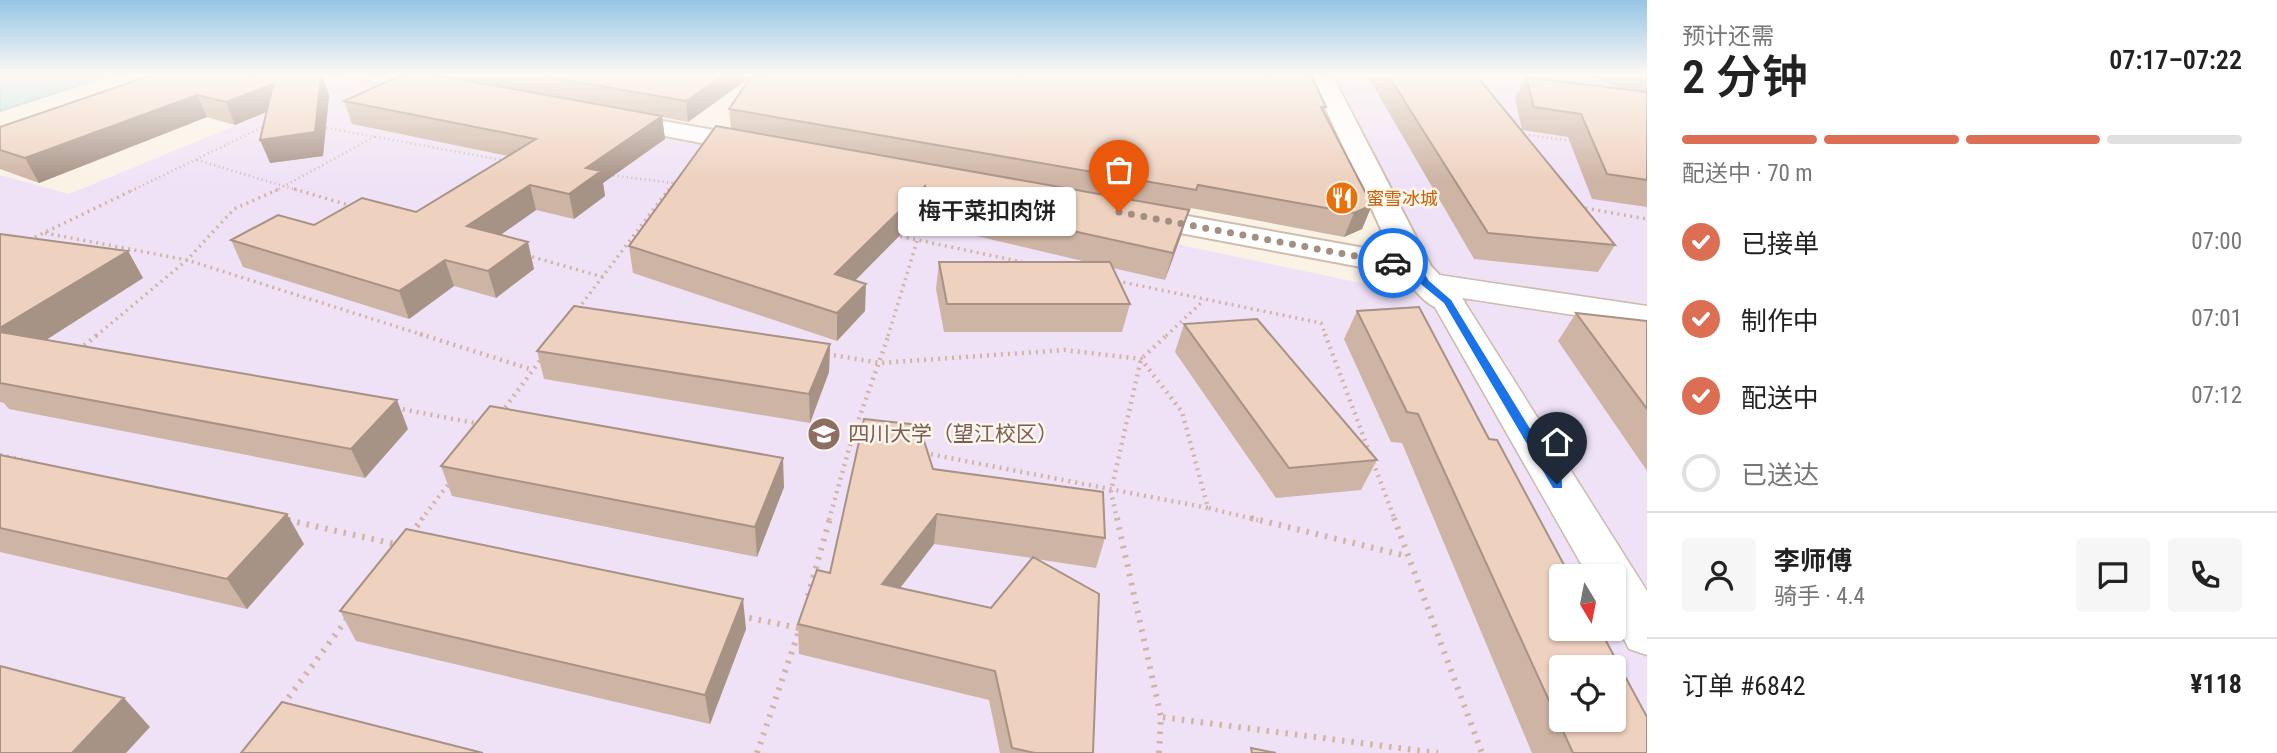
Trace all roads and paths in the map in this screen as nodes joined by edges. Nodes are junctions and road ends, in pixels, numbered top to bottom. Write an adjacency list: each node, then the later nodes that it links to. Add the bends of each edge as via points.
1 (1339, 110): 29 (street)
2 (592, 115): 8 (street)
3 (267, 125): 9 (path)
4 (315, 125): 6 (path)
5 (1517, 134): 7 (path)
6 (376, 136): 10 (path); 15 (path)
7 (1582, 142)
8 (783, 150)
9 (195, 159): 15 (path); 20 (path)
10 (510, 161)
11 (691, 164): 13 (path)
12 (605, 174): 13 (path)
13 (674, 183): 14 (path); 27 (path)
14 (687, 186)
15 (283, 187): 17 (path); 25 (path, via 234,209)
16 (1570, 205): 19 (path)
17 (358, 208)
18 (1113, 211): 29 (street)
19 (1647, 219)
20 (45, 233): 23 (path); 25 (path)
21 (890, 234): 22 (path)
22 (917, 241): 26 (path); 40 (path)
23 (22, 244)
24 (524, 255): 27 (path)
25 (187, 260): 34 (path); 41 (path)
26 (1027, 263)
27 (603, 276): 31 (path, via 575,313)
28 (1109, 280): 30 (path)
29 (1430, 284): 32 (street); 57 (street)
30 (1205, 299): 39 (path); 56 (path, via 1321,323)
31 (589, 315)
32 (1647, 316)
33 (66, 347): 34 (path)
34 (79, 350): 36 (path); 38 (path)
35 (547, 351): 41 (path)
36 (93, 352)
37 (814, 352): 40 (path)
38 (68, 357)
39 (1141, 359): 40 (path, via 1065,350); 51 (path); 52 (path, via 1182,412)
40 (880, 363): 45 (path)
41 (533, 370): 43 (path)
42 (395, 408): 44 (path)
43 (500, 415)
44 (491, 426)
45 (852, 438): 46 (path); 59 (path)
46 (866, 441)
47 (920, 452): 51 (path)
48 (0, 455): 49 (path)
49 (54, 467)
50 (451, 480): 54 (path)
51 (1111, 491): 52 (path); 66 (path)
52 (1208, 508): 56 (path)
53 (281, 518): 55 (path, via 402,546)
54 (410, 535)
55 (394, 556)
56 (1408, 556): 70 (path)
57 (1605, 564)
58 (1626, 599): 64 (street)
59 (807, 603)
60 (353, 611): 65 (path)
61 (731, 614): 63 (path)
62 (803, 615): 63 (path)
63 (799, 628): 67 (path)
64 (1647, 634)
65 (280, 709)
66 (1161, 717): 68 (path); 69 (path)
67 (757, 753)
68 (1159, 753)
69 (1438, 753)
70 (1482, 753)

